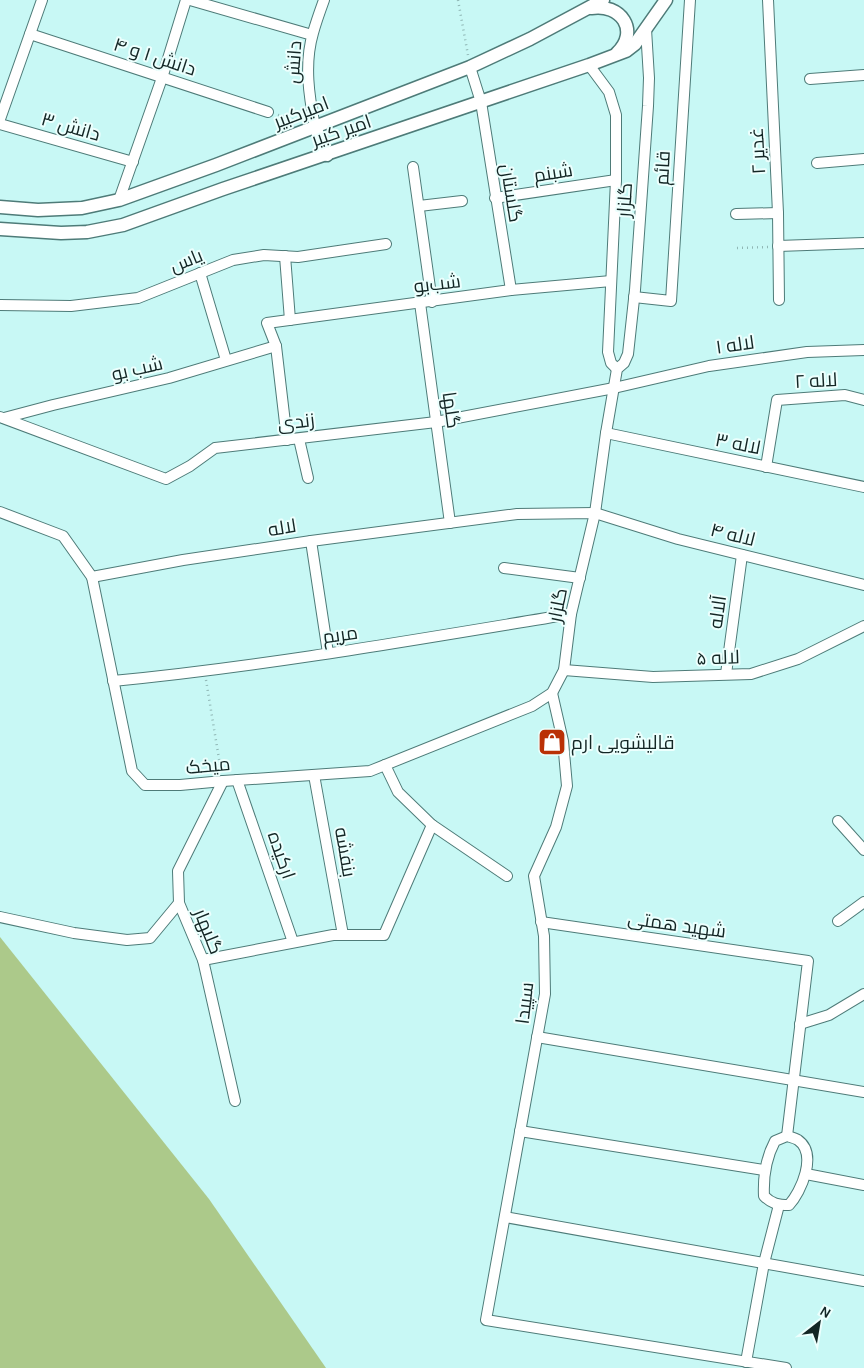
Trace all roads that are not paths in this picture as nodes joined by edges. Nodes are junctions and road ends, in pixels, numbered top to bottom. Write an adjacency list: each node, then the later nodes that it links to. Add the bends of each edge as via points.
1 (42, 0): 10 (street)
2 (188, 0): 11 (street); 16 (street)
3 (324, 0): 11 (street, دانش)
4 (602, 0): 8 (street, امیرکبیر)
5 (666, 0): 9 (street, امیر کبیر)
6 (690, 0): 44 (street, قائم, via 671,301)
7 (768, 0): 34 (street, غدیر ۲)
8 (582, 10): 12 (street, via 604,7 622,17 627,38); 14 (street, امیرکبیر)
9 (646, 29): 12 (street, امیر کبیر, via 635,44); 44 (street, گلزار, via 648,106)
10 (30, 34): 16 (street, دانش ۱ و ۴); 20 (street)
11 (312, 35): 22 (street, دانش, via 308,83)
12 (615, 55): 13 (street, امیر کبیر)
13 (589, 65): 18 (street, امیر کبیر); 28 (street, گلزار, via 609,92 616,115)
14 (470, 67): 18 (street, گلستان); 22 (street, امیرکبیر)
15 (864, 75): 17 (street)
16 (162, 78): 19 (street, دانش ۱ و ۴); 25 (street)
17 (810, 80)
18 (481, 102): 23 (street, امیر کبیر); 29 (street, گلستان)
19 (268, 112)
20 (0, 119)
21 (0, 124): 25 (street, دانش ۳)
22 (315, 126): 23 (street); 30 (street, امیرکبیر)
23 (327, 155): 36 (street, امیر کبیر, via 115,227 62,233)
24 (864, 159): 26 (street)
25 (133, 162): 30 (street)
26 (816, 163)
27 (413, 167): 32 (street)
28 (616, 180): 29 (street, شبنم); 42 (street, گلزار)
29 (495, 198): 43 (street, گلستان)
30 (119, 200): 33 (street, امیرکبیر, via 82,208 38,210)
31 (462, 201): 32 (street)
32 (419, 206): 46 (street)
33 (0, 207)
34 (778, 213): 35 (street); 39 (street, غدیر ۲)
35 (736, 214)
36 (0, 229)
37 (864, 243): 39 (street)
38 (386, 244): 40 (street, یاس, via 298,257)
39 (778, 246): 45 (street, غدیر ۲)
40 (285, 256): 41 (street, یاس, via 264,255 234,260); 49 (street)
41 (200, 273): 48 (street, یاس, via 138,298 71,306); 52 (street)
42 (611, 281): 43 (street, شب‌بو); 53 (street, گلزار, via 608,352)
43 (511, 290): 46 (street, شب‌بو)
44 (634, 297): 53 (street, گلزار, via 628,354)
45 (779, 300)
46 (432, 302): 47 (street, شب‌بو)
47 (420, 303): 49 (street, شب‌بو); 57 (street, گلها)
48 (0, 305)
49 (290, 320): 50 (street, شب‌بو, via 267,323)
50 (276, 346): 52 (street, شب بو); 60 (street)
51 (864, 350): 54 (street, لاله ۱, via 807,352 709,366)
52 (226, 360): 56 (street, شب بو, via 169,378)
53 (617, 370): 54 (street, گلزار)
54 (614, 388): 57 (street, زندی); 58 (street, گلزار)
55 (864, 400): 61 (street, لاله ۲, via 845,396 777,400)
56 (2, 417): 60 (street, زندی, via 166,479 215,448)
57 (436, 422): 59 (street, زندی); 66 (street, گلها)
58 (606, 433): 61 (street, لاله ۳); 65 (street, گلزار)
59 (299, 438): 60 (street, زندی); 62 (street)
60 (287, 440)
61 (766, 467): 63 (street, لاله ۳)
62 (308, 478)
63 (864, 487)
64 (0, 512): 70 (street, via 63,536)
65 (596, 512): 66 (street, لاله, via 517,514); 68 (street, لاله ۴, via 678,539); 71 (street, گلزار)
66 (450, 522): 67 (street, لاله)
67 (311, 540): 70 (street, لاله); 75 (street)
68 (742, 555): 72 (street, لاله ۴); 77 (street, آلاله)
69 (504, 568): 71 (street)
70 (92, 577): 78 (street)
71 (580, 578): 73 (street, گلزار)
72 (864, 585)
73 (571, 614): 75 (street, مریم); 76 (street, گلزار)
74 (864, 626): 77 (street, لاله ۵, via 798,659 751,674)
75 (328, 654): 78 (street, مریم)
76 (564, 670): 77 (street, لاله ۵, via 653,677); 79 (street, میخک)
77 (726, 674)
78 (113, 681): 82 (street, میخک, via 132,771 145,785 180,786)
79 (552, 693): 80 (street, میخک, via 532,706); 91 (street, سپیدا, via 563,741 568,786 556,827 534,876)
80 (385, 765): 81 (street, میخک, via 370,771); 85 (street, via 398,792)
81 (314, 775): 83 (street, میخک); 93 (street, بنفشه)
82 (223, 780): 83 (street, میخک); 89 (street, گلبهار, via 178,871)
83 (237, 780): 94 (street, ارکیده)
84 (838, 821): 86 (street)
85 (432, 825): 87 (street); 93 (street, via 384,935)
86 (864, 850)
87 (507, 876)
88 (864, 902): 92 (street)
89 (178, 903): 90 (street, via 150,938 127,940 74,933); 95 (street, گلبهار)
90 (0, 917)
91 (541, 922): 97 (street, شهید همتی, via 808,961); 98 (street, سپیدا, via 545,994)
92 (838, 922)
93 (343, 934): 94 (street)
94 (293, 942): 95 (street)
95 (203, 960): 101 (street, گلبهار)
96 (864, 994): 97 (street, via 829,1015)
97 (800, 1024): 99 (street)
98 (537, 1038): 99 (street); 102 (street, سپیدا)
99 (793, 1080): 100 (street); 103 (street)
100 (864, 1092)
101 (235, 1102)
102 (520, 1131): 104 (street); 108 (street, سپیدا)
103 (787, 1136): 104 (street, via 775,1141); 105 (street, via 798,1140 805,1149)
104 (764, 1170): 107 (street, via 764,1196)
105 (806, 1174): 106 (street); 107 (street, via 796,1198 789,1205)
106 (864, 1185)
107 (779, 1205): 109 (street)
108 (505, 1218): 109 (street); 111 (street, سپیدا, via 486,1320)
109 (764, 1264): 110 (street); 111 (street)
110 (864, 1281)
111 (746, 1362): 112 (street)
112 (786, 1368)

